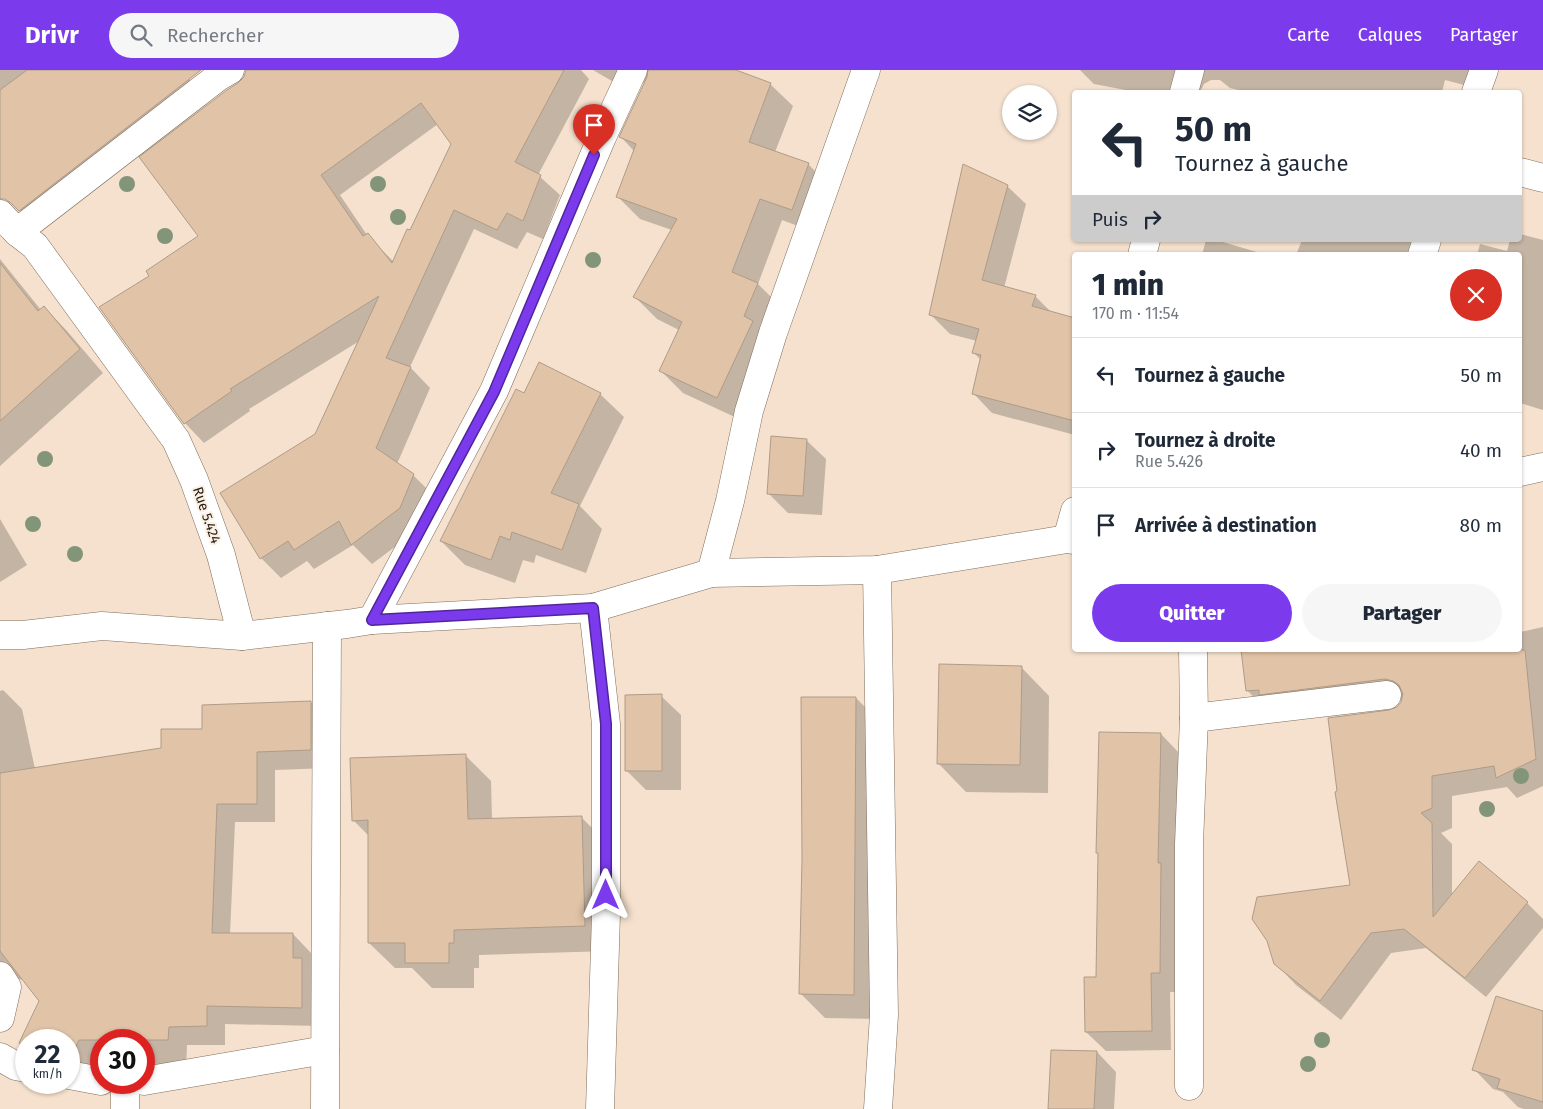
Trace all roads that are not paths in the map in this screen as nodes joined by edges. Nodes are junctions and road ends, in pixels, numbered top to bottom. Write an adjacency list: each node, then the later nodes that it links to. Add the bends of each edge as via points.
1 (230, 70): 10 (street)
2 (633, 70): 17 (street, via 494,392)
3 (866, 70): 15 (street, via 754,394)
4 (1190, 70): 6 (street)
5 (1484, 70): 7 (street)
6 (1185, 90)
7 (1477, 90)
8 (1522, 173): 9 (street)
9 (1543, 178)
10 (8, 223): 20 (street, Rue 5.424, via 35,246 176,440 221,555)
11 (1543, 467): 12 (street)
12 (1522, 472)
13 (1071, 540): 14 (street)
14 (878, 570): 15 (street); 33 (street, via 884,1015)
15 (711, 573): 16 (street)
16 (593, 608): 17 (street); 32 (street, via 606,724 606,914)
17 (372, 620): 18 (street)
18 (327, 626): 20 (street); 26 (street)
19 (0, 636): 20 (street, via 102,626)
20 (242, 636)
21 (1192, 652): 23 (street)
22 (1387, 695): 23 (street)
23 (1194, 718): 30 (street, via 1189,844)
24 (0, 976): 25 (street, via 7,987)
25 (0, 1018)
26 (325, 1050): 29 (street); 31 (street)
27 (0, 1057): 28 (street)
28 (15, 1065)
29 (155, 1081)
30 (1189, 1086)
31 (325, 1109)
32 (600, 1109)
33 (878, 1109)

